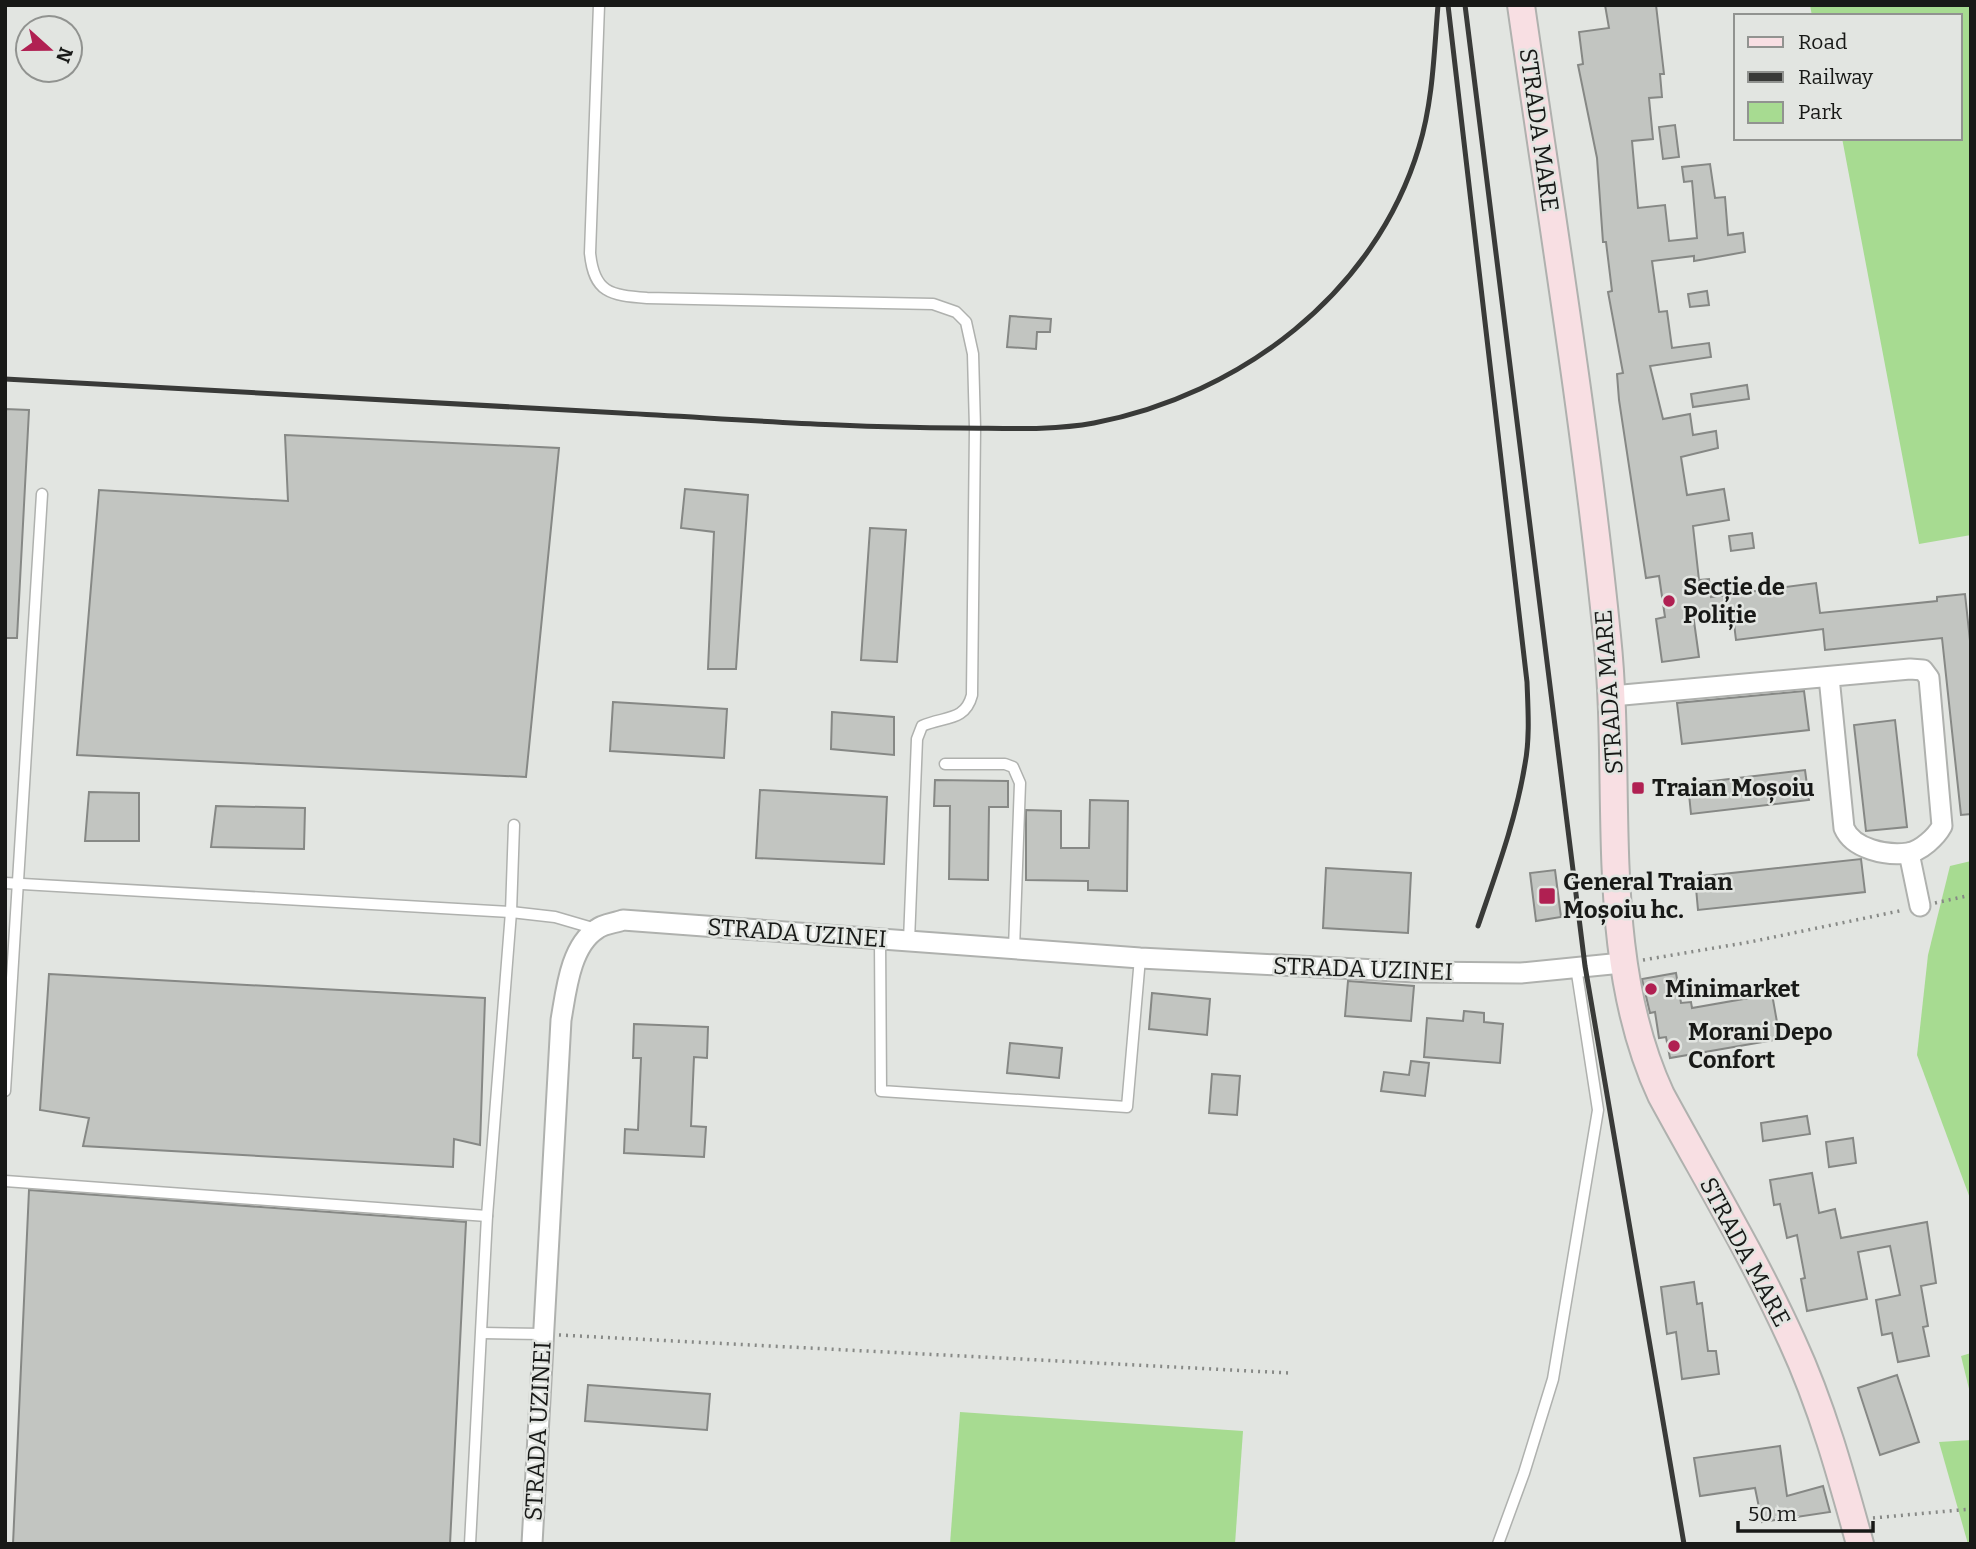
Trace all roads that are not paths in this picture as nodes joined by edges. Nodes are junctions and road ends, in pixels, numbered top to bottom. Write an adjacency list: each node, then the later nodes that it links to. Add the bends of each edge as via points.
1 (599, 5): 15 (lane, via 590,253 592,274 599,285 647,299 933,304 957,312 971,334 975,428 972,695 968,708 957,717 922,726 917,739)
2 (1521, 5): 5 (main road, STRADA MARE, via 1600,574)
3 (42, 494): 10 (lane)
4 (1829, 677): 5 (street); 8 (street, via 1848,837 1857,845 1879,851); 8 (street, via 1910,669 1923,670 1929,678 1942,826 1936,838)
5 (1612, 696): 18 (main road, STRADA MARE)
6 (945, 764): 16 (lane, via 1005,764 1016,772 1020,783)
7 (514, 825): 12 (lane)
8 (1909, 853): 11 (street)
9 (5, 883): 10 (lane)
10 (20, 884): 12 (lane); 20 (lane)
11 (1920, 906)
12 (511, 912): 13 (lane); 22 (lane)
13 (596, 929): 14 (street, STRADA UZINEI, via 623,920); 24 (street, STRADA UZINEI, via 578,952 561,1020)
14 (880, 940): 15 (street, STRADA UZINEI); 17 (lane, via 881,1091 1127,1107)
15 (909, 941): 16 (street, STRADA UZINEI)
16 (1014, 949): 17 (street, STRADA UZINEI)
17 (1140, 958): 19 (street, STRADA UZINEI, via 1416,972 1521,973)
18 (1622, 963): 19 (street, STRADA UZINEI); 25 (main road, STRADA MARE, via 1647,1066 1793,1341 1818,1404)
19 (1576, 967): 28 (lane, via 1598,1110 1553,1379)
20 (5, 1091)
21 (5, 1181): 22 (lane)
22 (487, 1216): 23 (lane)
23 (482, 1333): 24 (lane); 26 (lane)
24 (543, 1334): 27 (street, STRADA UZINEI)
25 (1857, 1532)
26 (470, 1544)
27 (532, 1544)
28 (1497, 1544)

